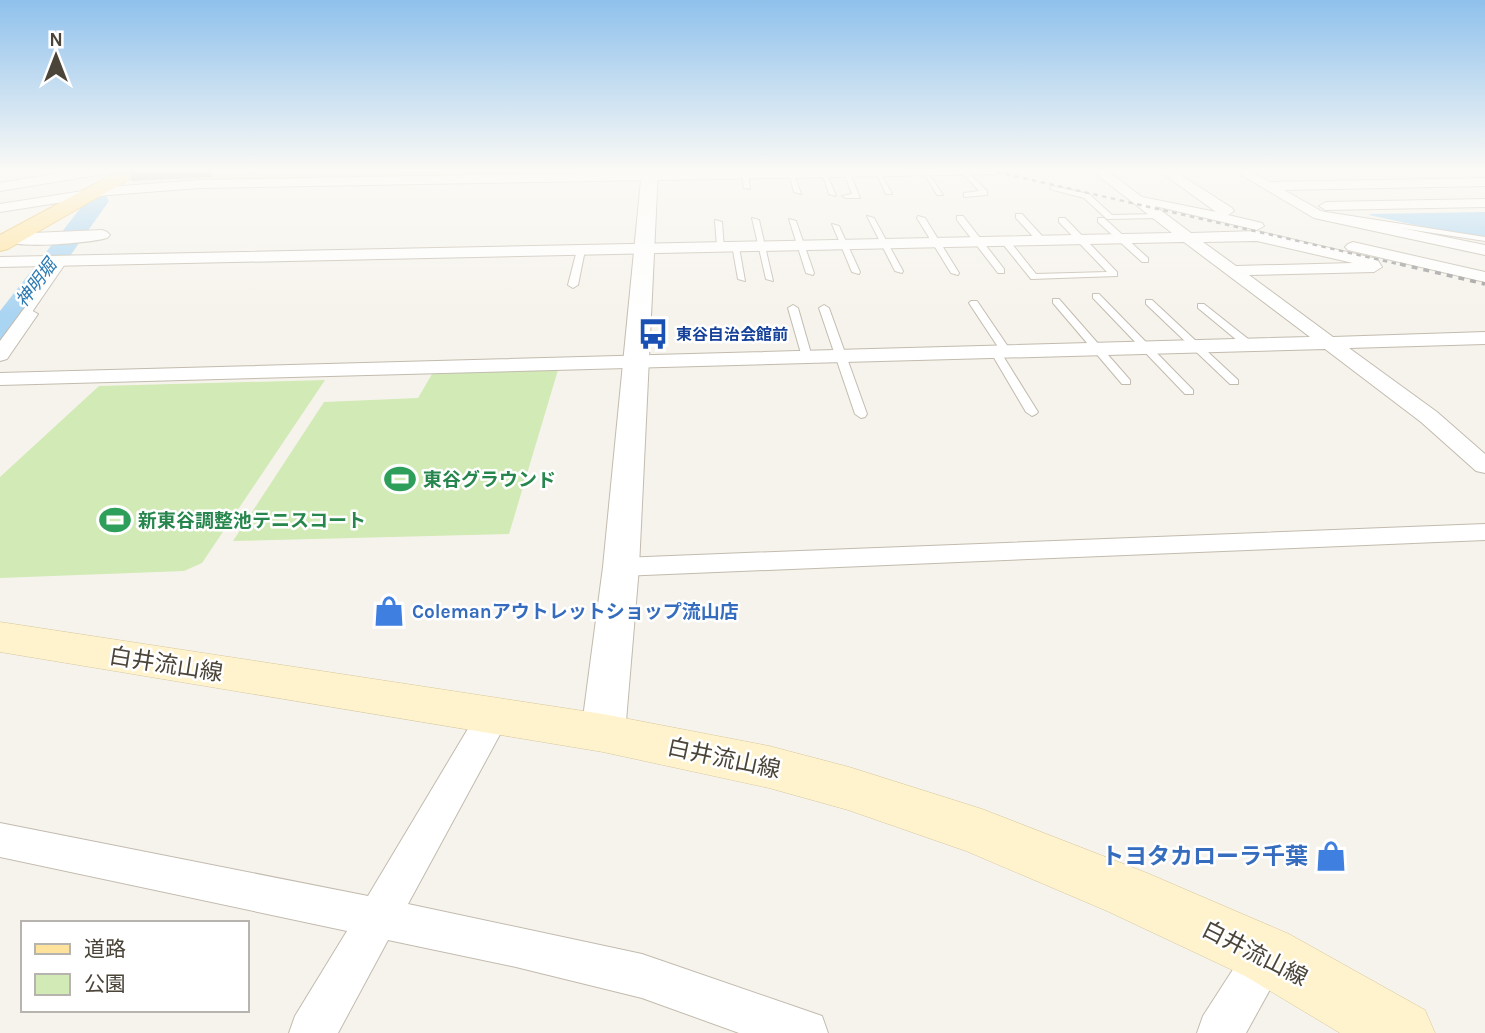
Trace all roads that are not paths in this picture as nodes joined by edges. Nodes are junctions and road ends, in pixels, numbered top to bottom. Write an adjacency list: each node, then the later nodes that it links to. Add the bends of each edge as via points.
1 (43, 218): 24 (main road)
2 (645, 218): 33 (street)
3 (870, 218): 28 (lane)
4 (921, 218): 27 (lane)
5 (960, 218): 25 (lane)
6 (1021, 218): 23 (lane)
7 (1162, 218): 18 (street)
8 (1225, 218): 45 (street)
9 (1334, 218): 35 (street)
10 (1362, 218): 22 (lane)
11 (755, 220): 31 (lane)
12 (792, 220): 30 (lane)
13 (1062, 220): 21 (lane)
14 (1101, 220): 19 (lane)
15 (719, 222): 32 (lane)
16 (835, 226): 29 (lane)
17 (91, 233): 20 (street); 37 (street)
18 (1187, 237): 19 (street); 41 (street); 41 (street, via 1257,236 1371,262 1374,267)
19 (1121, 238): 21 (street); 36 (lane)
20 (52, 239): 24 (street)
21 (1079, 239): 23 (street); 26 (lane, via 1114,274 1034,277)
22 (1485, 239)
23 (1041, 240): 26 (street)
24 (5, 241)
25 (976, 241): 26 (street); 27 (street); 40 (lane)
26 (1005, 241)
27 (935, 242): 28 (street); 44 (lane)
28 (883, 243): 29 (street); 39 (lane)
29 (843, 244): 30 (street); 42 (lane)
30 (801, 245): 31 (street); 43 (lane)
31 (761, 246): 32 (street); 47 (lane)
32 (728, 247): 33 (street); 46 (lane)
33 (643, 249): 34 (street); 67 (street)
34 (581, 250): 37 (street); 48 (lane)
35 (1485, 250)
36 (1145, 260)
37 (67, 261): 38 (street); 56 (lane)
38 (0, 262)
39 (899, 271)
40 (1001, 271)
41 (1231, 271): 58 (street)
42 (856, 272)
43 (810, 273)
44 (955, 273)
45 (1485, 277)
46 (742, 279)
47 (770, 279)
48 (573, 285)
49 (1096, 296): 61 (lane)
50 (1056, 302): 62 (lane)
51 (1149, 302): 60 (lane)
52 (974, 303): 63 (lane)
53 (1201, 306): 59 (lane)
54 (793, 308): 66 (lane)
55 (824, 308): 65 (lane)
56 (29, 314): 64 (street)
57 (1485, 338): 58 (street)
58 (1326, 342): 59 (street); 74 (street)
59 (1248, 344): 60 (street)
60 (1197, 346): 61 (street); 70 (lane)
61 (1146, 347): 62 (street); 71 (lane)
62 (1096, 348): 63 (street); 69 (lane)
63 (1001, 351): 65 (street); 72 (lane)
64 (0, 355)
65 (840, 356): 66 (street); 73 (lane)
66 (807, 358): 67 (street)
67 (638, 363): 68 (street); 76 (street)
68 (0, 379)
69 (1126, 382)
70 (1234, 382)
71 (1189, 392)
72 (1032, 412)
73 (861, 414)
74 (1481, 458)
75 (1485, 532): 76 (street)
76 (621, 566): 79 (street)
77 (0, 637): 78 (main road, 白井流山線)
78 (493, 716): 79 (main road, 白井流山線); 81 (street)
79 (603, 733): 82 (main road, 白井流山線, via 782,771 982,833)
80 (0, 840): 81 (street)
81 (377, 917): 83 (street); 84 (street, via 642,976)
82 (1267, 955): 85 (street); 86 (main road, 白井流山線)
83 (312, 1033)
84 (806, 1033)
85 (1220, 1033)
86 (1402, 1033)

